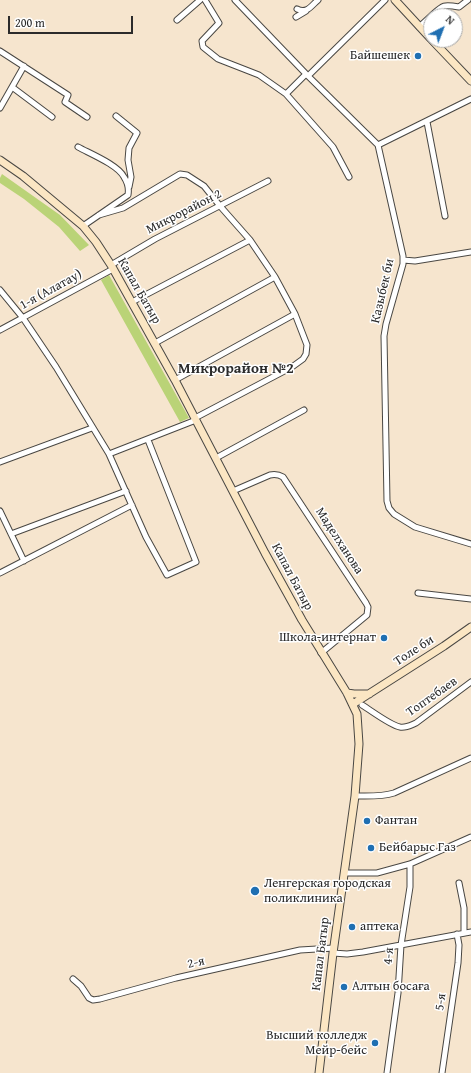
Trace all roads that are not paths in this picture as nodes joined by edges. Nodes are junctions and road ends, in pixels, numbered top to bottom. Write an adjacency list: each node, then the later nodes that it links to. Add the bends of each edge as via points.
1 (200, 0): 12 (street)
2 (205, 0): 22 (street, via 219,22 202,41 203,47 218,59 259,76)
3 (235, 0): 19 (street)
4 (318, 0): 10 (street)
5 (385, 0): 19 (street)
6 (395, 0): 14 (main road)
7 (468, 0): 8 (street, via 459,7 448,5)
8 (440, 8)
9 (297, 9): 10 (street)
10 (306, 10): 11 (street)
11 (296, 17)
12 (177, 20)
13 (423, 23): 14 (street)
14 (419, 27): 15 (main road)
15 (423, 31)
16 (440, 48): 20 (main road)
17 (0, 51): 18 (street)
18 (24, 66): 21 (street); 27 (street, via 68,95 65,102)
19 (307, 75): 22 (street); 29 (street)
20 (471, 81)
21 (12, 87): 24 (street); 26 (street)
22 (286, 94): 32 (street, via 333,147)
23 (471, 100): 28 (street)
24 (0, 108)
25 (116, 116): 34 (street, via 137,133 129,148)
26 (52, 117)
27 (87, 117)
28 (427, 122): 29 (street); 37 (street)
29 (378, 146): 41 (street, Казыбек би)
30 (78, 147): 34 (street, via 117,168)
31 (0, 160): 38 (main road, Капал Батыр)
32 (349, 177)
33 (268, 182): 35 (street, Микрорайон 2)
34 (129, 188): 36 (street, via 128,195)
35 (220, 206): 36 (street, via 204,186 187,175 180,174 123,208); 39 (street); 42 (street, Микрорайон 2, via 155,239)
36 (99, 215): 38 (street)
37 (445, 216)
38 (83, 226): 42 (main road, Капал Батыр)
39 (250, 240): 43 (street); 45 (street)
40 (471, 252): 41 (street, via 416,261)
41 (403, 260): 63 (street, Казыбек би, via 384,336 387,501 394,514 415,527)
42 (112, 267): 45 (main road, Капал Батыр); 47 (street, 1-я (Алатау))
43 (275, 277): 46 (street); 49 (street)
44 (0, 290): 47 (street)
45 (132, 302): 49 (main road, Капал Батыр)
46 (295, 314): 50 (street); 52 (street, via 307,345 306,354 302,359 292,367)
47 (23, 318): 48 (street, 1-я (Алатау)); 53 (street)
48 (0, 330)
49 (155, 343): 50 (main road, Капал Батыр)
50 (175, 380): 52 (main road, Капал Батыр)
51 (304, 410): 56 (street)
52 (196, 419): 54 (street); 56 (main road, Капал Батыр)
53 (92, 428): 55 (street); 57 (street)
54 (148, 440): 55 (street); 60 (street, via 196,562 167,575)
55 (109, 454): 59 (street)
56 (216, 458): 58 (main road, Капал Батыр)
57 (0, 462)
58 (233, 490): 69 (main road, Капал Батыр); 69 (street, Маделханова, via 270,475 283,477 366,603 367,615)
59 (126, 491): 60 (street); 62 (street)
60 (132, 505): 64 (street)
61 (0, 511): 62 (street)
62 (11, 534): 64 (street)
63 (471, 544)
64 (24, 560): 65 (street)
65 (0, 573)
66 (418, 593): 67 (street)
67 (471, 599)
68 (471, 627): 72 (main road, Толе би)
69 (321, 653): 71 (main road, Капал Батыр)
70 (471, 682): 74 (street, Топтебаев, via 416,723 407,726 400,727 391,723)
71 (347, 693): 72 (main road); 73 (main road, Капал Батыр)
72 (369, 694): 73 (main road, Толе би); 74 (main road)
73 (353, 704): 75 (main road, Капал Батыр)
74 (362, 705): 75 (main road)
75 (357, 714): 77 (main road, Капал Батыр, via 359,744)
76 (471, 758): 77 (street, via 385,796)
77 (355, 796): 80 (main road, Капал Батыр)
78 (471, 837): 79 (street)
79 (410, 864): 80 (street, via 376,872); 85 (street, 4-я, via 410,887)
80 (344, 872): 86 (main road, Капал Батыр)
81 (459, 883): 83 (street, via 464,908)
82 (471, 932): 83 (street)
83 (464, 933): 84 (street)
84 (457, 934): 85 (street); 90 (street, 5-я, via 458,963)
85 (401, 945): 86 (street, via 347,954); 89 (street, 4-я, via 398,993)
86 (334, 950): 87 (street, 2-я, via 300,950 93,1000); 88 (main road, Капал Батыр)
87 (73, 979)
88 (319, 1073)
89 (386, 1073)
90 (442, 1073)

